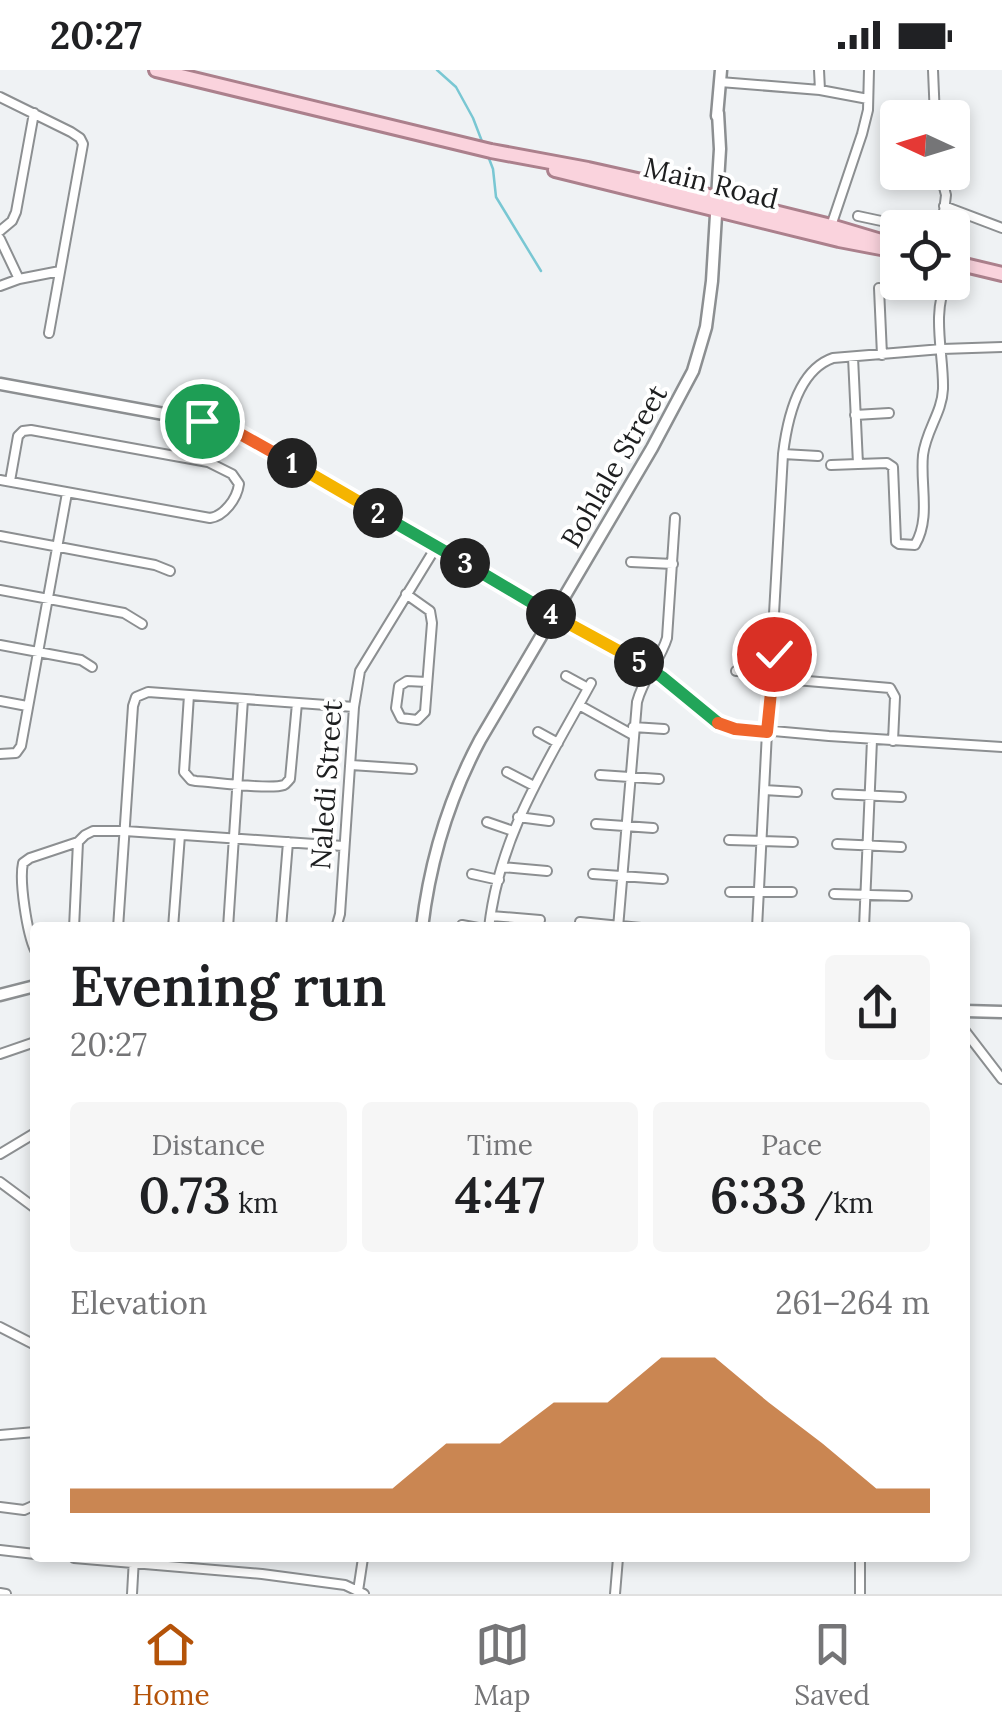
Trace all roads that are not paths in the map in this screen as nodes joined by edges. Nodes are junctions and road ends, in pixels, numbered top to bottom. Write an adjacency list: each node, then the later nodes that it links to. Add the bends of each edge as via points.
1 (156, 70): 12 (main road, Main Road)
2 (819, 70): 6 (street)
3 (869, 70): 8 (street)
4 (933, 70): 9 (street)
5 (720, 76): 6 (street); 12 (street, Bohlale Street)
6 (820, 90): 8 (street)
7 (0, 97): 10 (street)
8 (868, 99): 17 (street)
9 (934, 100)
10 (34, 113): 19 (street, via 14,217); 24 (street, via 83,144)
11 (946, 190): 13 (street)
12 (714, 203): 17 (main road, Main Road); 22 (main road, Main Road); 54 (street, Bohlale Street, via 706,326 693,371)
13 (944, 206): 14 (street); 18 (street)
14 (944, 210)
15 (858, 216): 16 (street)
16 (880, 221)
17 (830, 226): 21 (main road, Main Road)
18 (1002, 228)
19 (0, 231)
20 (0, 239): 26 (street)
21 (880, 243)
22 (880, 246)
23 (970, 269): 25 (main road)
24 (60, 271): 26 (street); 30 (street)
25 (1002, 274)
26 (20, 279): 27 (street)
27 (0, 286)
28 (879, 288): 33 (street)
29 (941, 300): 32 (street)
30 (49, 332)
31 (1002, 347): 32 (street)
32 (942, 349): 33 (street); 40 (street, via 942,400 923,452 925,509 915,545 896,542 893,467)
33 (882, 355): 34 (street)
34 (853, 357): 37 (street); 38 (street, via 824,362 803,386)
35 (0, 384): 47 (street, via 230,430)
36 (888, 413): 37 (street)
37 (856, 415): 40 (street)
38 (783, 454): 39 (street); 61 (street)
39 (818, 456)
40 (858, 464): 41 (street)
41 (831, 465)
42 (5, 480): 43 (street); 43 (street, via 18,436 31,430 208,462 240,484 224,512 210,518)
43 (67, 492): 46 (street)
44 (674, 518): 49 (street)
45 (0, 536): 46 (street)
46 (57, 546): 50 (street); 53 (street)
47 (436, 546): 52 (street, Naledi Street); 54 (street)
48 (631, 562): 49 (street)
49 (673, 564): 59 (street, via 667,638)
50 (170, 571)
51 (0, 590): 53 (street)
52 (406, 594): 63 (street, via 432,616); 70 (street, Naledi Street, via 360,672)
53 (46, 598): 55 (street); 57 (street)
54 (553, 615): 59 (street); 133 (street, Bohlale Street, via 455,792 430,872)
55 (142, 624)
56 (0, 645): 57 (street)
57 (38, 652): 58 (street); 69 (street)
58 (92, 667)
59 (652, 670): 72 (street, via 638,694); 74 (street, via 721,724)
60 (736, 671): 61 (street)
61 (773, 675): 74 (street); 76 (street, via 890,688 896,697)
62 (566, 676): 68 (street, via 590,686)
63 (427, 682): 63 (street, via 423,716 401,718 399,686)
64 (188, 695): 65 (street); 86 (street, via 184,772 196,781); 99 (street, via 148,692 134,701)
65 (243, 700): 67 (street); 86 (street)
66 (0, 701): 69 (street)
67 (297, 703): 70 (street); 86 (street, via 290,779 282,786)
68 (580, 704): 72 (street); 77 (street)
69 (27, 706): 79 (street, via 20,749)
70 (354, 707): 80 (street, Naledi Street)
71 (664, 729): 72 (street)
72 (633, 731): 84 (street)
73 (538, 732): 77 (street)
74 (767, 732): 75 (street); 88 (street)
75 (872, 740): 76 (street); 91 (street)
76 (894, 741): 78 (street)
77 (558, 743): 87 (street)
78 (1002, 747)
79 (0, 754)
80 (350, 765): 81 (street); 109 (street, Naledi Street)
81 (412, 769)
82 (507, 772): 87 (street)
83 (600, 775): 84 (street)
84 (631, 776): 85 (street); 97 (street)
85 (659, 779)
86 (238, 784): 102 (street)
87 (534, 786): 93 (street)
88 (764, 790): 89 (street); 104 (street)
89 (796, 792)
90 (838, 794): 91 (street)
91 (870, 796): 92 (street); 110 (street)
92 (901, 796)
93 (518, 817): 94 (street); 100 (street)
94 (549, 821)
95 (487, 822): 100 (street)
96 (596, 824): 97 (street)
97 (627, 827): 98 (street); 116 (street)
98 (653, 828)
99 (125, 831): 101 (street); 105 (street, via 93,831); 128 (street)
100 (513, 831): 112 (street)
101 (180, 835): 102 (street); 129 (street)
102 (234, 839): 106 (street); 130 (street)
103 (730, 840): 104 (street)
104 (762, 841): 107 (street); 120 (street)
105 (78, 842): 127 (street); 138 (street, via 22,866)
106 (288, 842): 109 (street); 131 (street)
107 (793, 842)
108 (838, 844): 110 (street)
109 (344, 846): 132 (street, Naledi Street)
110 (868, 846): 111 (street); 123 (street)
111 (902, 848)
112 (502, 867): 113 (street); 118 (street)
113 (547, 871)
114 (472, 874): 118 (street)
115 (593, 874): 116 (street)
116 (622, 876): 117 (street); 135 (street)
117 (662, 879)
118 (499, 880): 125 (street)
119 (730, 892): 120 (street)
120 (759, 892): 121 (street); 136 (street)
121 (792, 892)
122 (834, 894): 123 (street)
123 (866, 896): 124 (street); 137 (street)
124 (906, 896)
125 (491, 916): 126 (street); 134 (street)
126 (540, 920)
127 (74, 922)
128 (118, 922)
129 (173, 922)
130 (228, 922)
131 (282, 922)
132 (338, 922)
133 (423, 922)
134 (490, 922)
135 (618, 922)
136 (757, 922)
137 (864, 922)
138 (30, 938)
139 (30, 987): 140 (street)
140 (0, 995)
141 (970, 1011): 142 (street)
142 (1002, 1012)
143 (970, 1037): 146 (street)
144 (30, 1043): 145 (street)
145 (0, 1054)
146 (1002, 1079)
147 (30, 1136): 148 (street)
148 (0, 1154)
149 (0, 1182): 150 (street)
150 (30, 1204)
151 (0, 1327): 152 (street)
152 (30, 1342)
153 (30, 1433): 154 (street)
154 (0, 1436)
155 (0, 1507): 156 (street)
156 (30, 1507)
157 (0, 1550): 158 (street)
158 (30, 1553)
159 (134, 1562): 165 (street)
160 (152, 1562): 164 (street)
161 (363, 1562): 164 (street)
162 (618, 1562): 166 (street)
163 (860, 1562): 167 (street)
164 (357, 1591)
165 (132, 1594)
166 (616, 1594)
167 (860, 1594)

